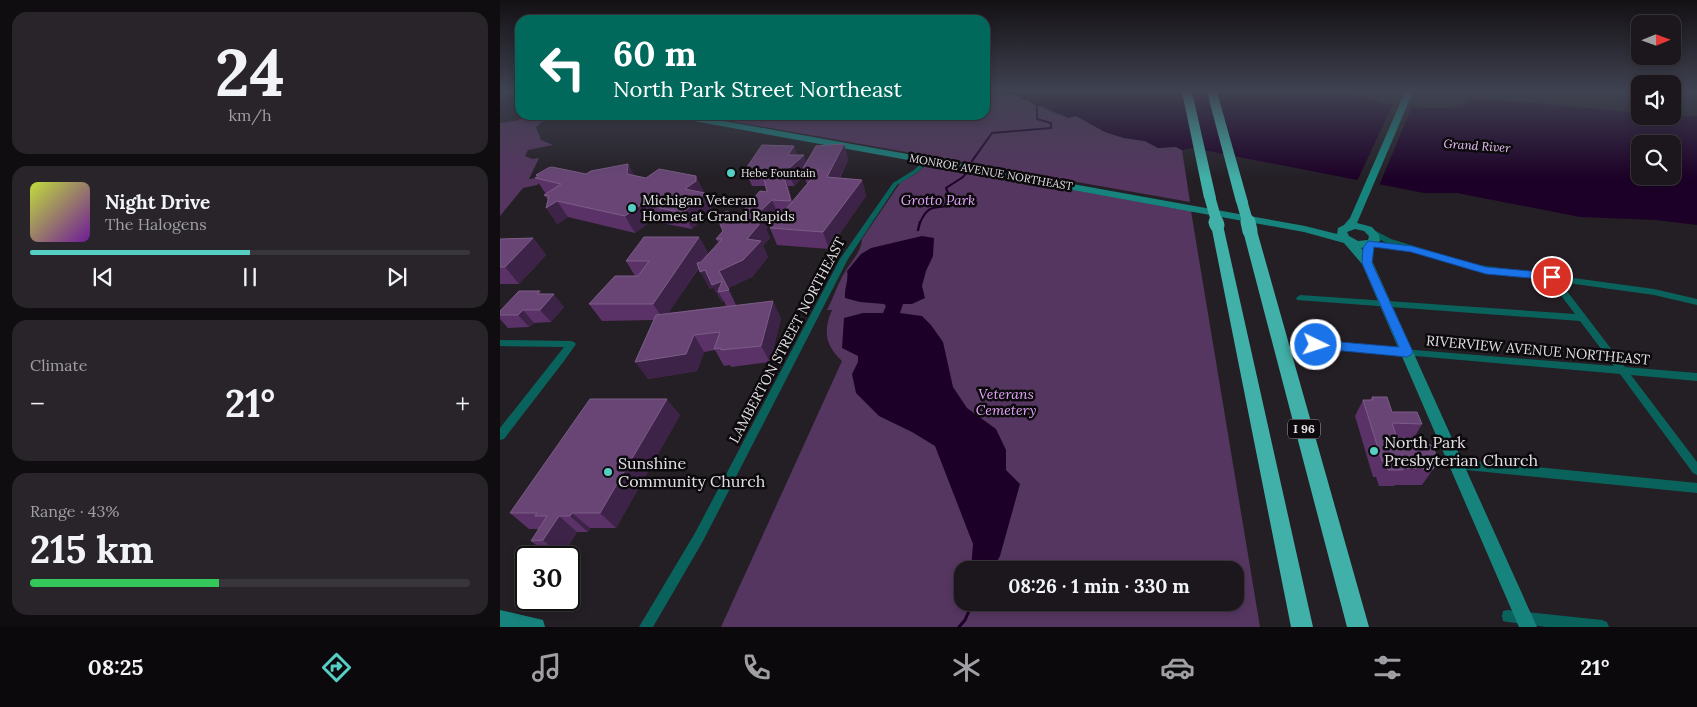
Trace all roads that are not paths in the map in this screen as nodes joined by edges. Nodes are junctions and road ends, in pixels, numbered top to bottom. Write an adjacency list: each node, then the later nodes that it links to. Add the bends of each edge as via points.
1 (712, 121): 5 (main road, MONROE AVENUE NORTHEAST)
2 (1194, 121): 32 (highway, bridge)
3 (1220, 121): 33 (highway, I 96, bridge)
4 (1396, 121): 6 (main road)
5 (927, 160): 8 (main road, MONROE AVENUE NORTHEAST); 31 (street, LAMBERTON STREET NORTHEAST, via 895,184 844,259 699,537)
6 (1359, 208): 7 (main road, via 1356,218); 9 (main road)
7 (1346, 227): 8 (main road, MONROE AVENUE NORTHEAST); 9 (main road, MONROE AVENUE NORTHEAST); 10 (main road, via 1342,235)
8 (1305, 229): 10 (main road, MONROE AVENUE NORTHEAST)
9 (1371, 237): 10 (main road, MONROE AVENUE NORTHEAST); 11 (street); 12 (main road)
10 (1348, 241): 12 (main road)
11 (1412, 249): 13 (street, via 1471,267)
12 (1367, 263): 16 (main road)
13 (1552, 277): 15 (street, via 1654,292); 17 (street)
14 (1300, 298): 16 (street)
15 (1697, 302)
16 (1385, 305): 17 (street); 20 (main road)
17 (1583, 318): 21 (street)
18 (500, 343): 23 (street, via 571,344)
19 (1316, 345): 20 (street, RIVERVIEW AVENUE NORTHEAST)
20 (1407, 352): 21 (street, RIVERVIEW AVENUE NORTHEAST); 24 (main road)
21 (1624, 370): 22 (street, RIVERVIEW AVENUE NORTHEAST); 25 (street)
22 (1697, 377)
23 (500, 436)
24 (1456, 464): 26 (street); 29 (main road)
25 (1697, 470)
26 (1697, 488)
27 (1508, 616): 29 (street)
28 (500, 619): 30 (main road)
29 (1526, 622): 34 (street)
30 (536, 627)
31 (646, 627)
32 (1302, 627)
33 (1358, 627)
34 (1602, 627)

